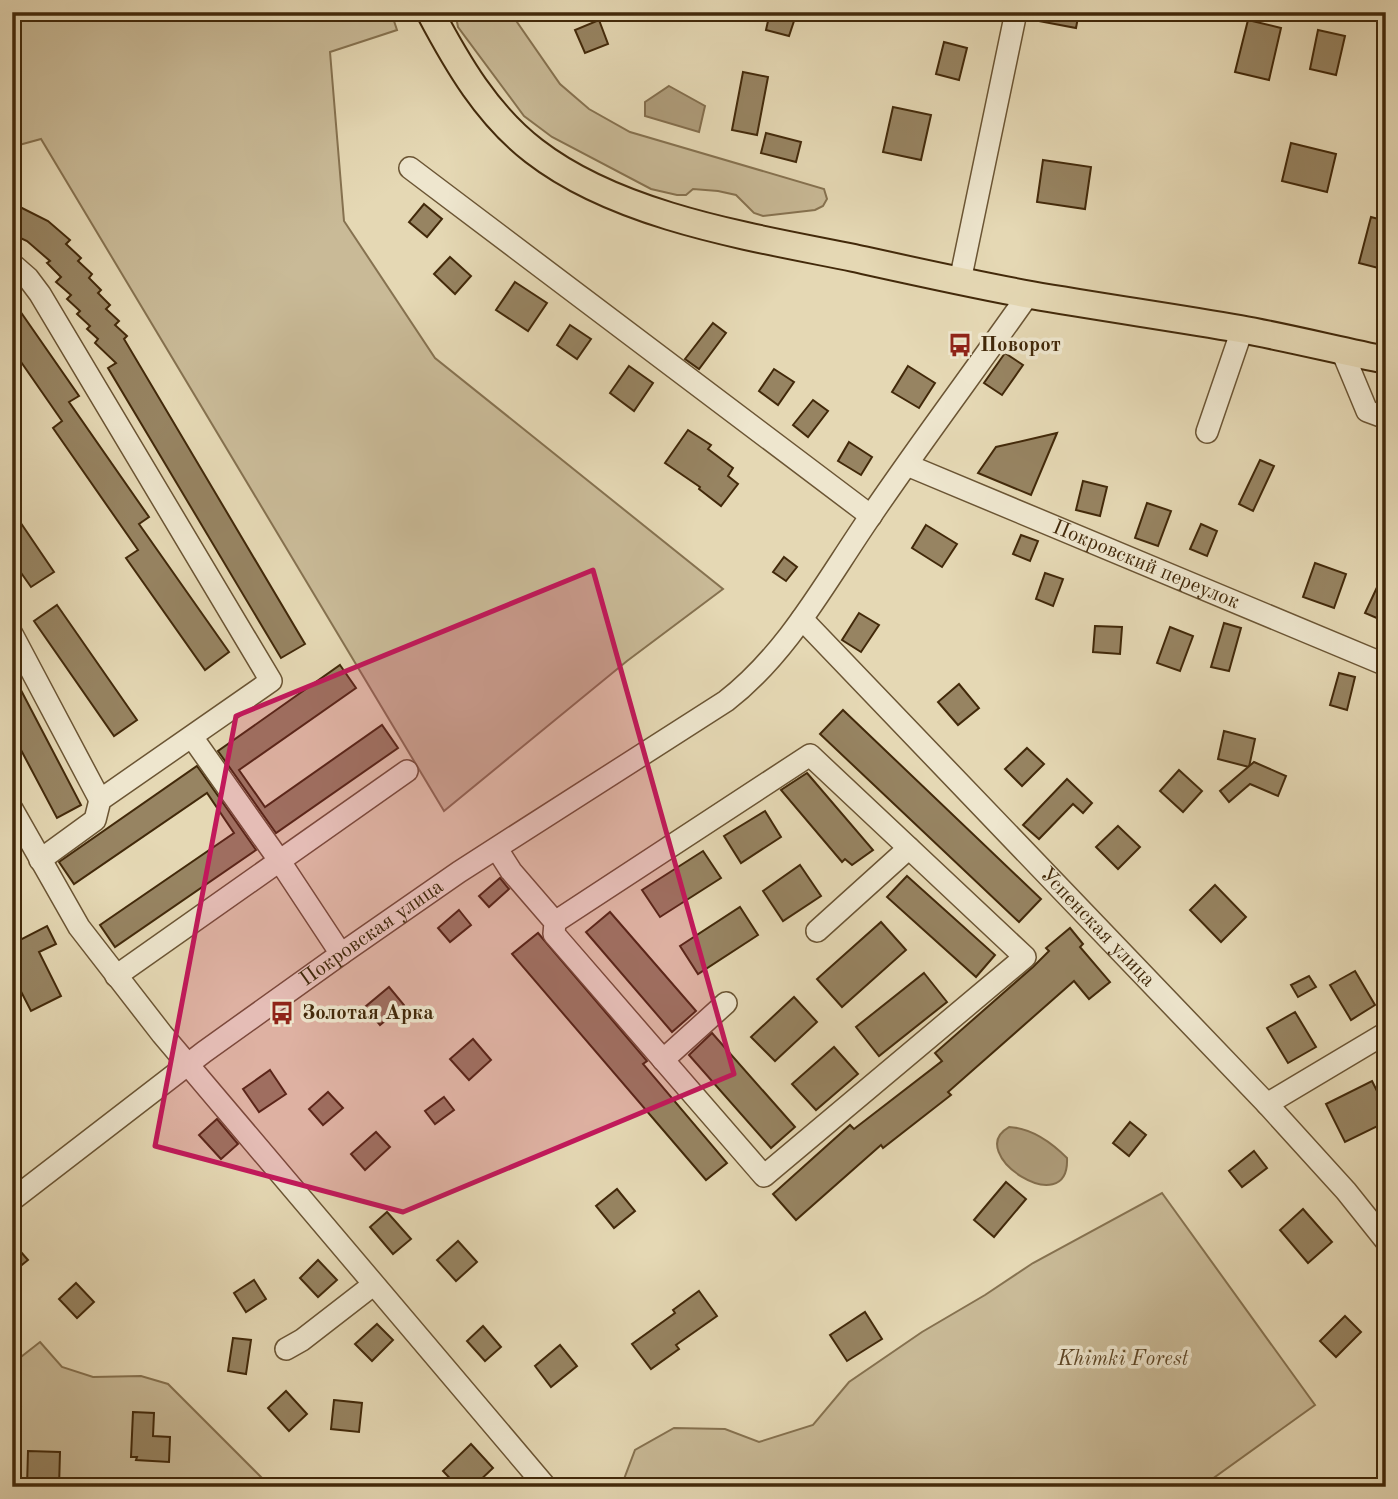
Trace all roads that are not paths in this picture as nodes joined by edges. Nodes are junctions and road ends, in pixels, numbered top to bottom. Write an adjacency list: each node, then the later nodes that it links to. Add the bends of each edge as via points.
1 (430, 12): 5 (main road, via 455,59 497,117 534,151 573,177 644,207 714,229)
2 (1016, 12): 5 (street)
3 (410, 167): 13 (street)
4 (12, 264): 17 (street, via 40,294 271,681)
5 (960, 281): 6 (main road)
6 (1028, 295): 7 (main road); 12 (street, Покровская улица)
7 (1242, 330): 8 (main road); 11 (street)
8 (1342, 351): 9 (main road); 10 (street, via 1367,411)
9 (1386, 360)
10 (1386, 418)
11 (1207, 432)
12 (907, 465): 13 (street, Покровская улица); 16 (street, Покровский переулок)
13 (871, 516): 14 (street, Покровская улица)
14 (802, 619): 22 (street, Покровская улица, via 746,686); 33 (street, Успенская улица)
15 (12, 634): 19 (street)
16 (1386, 665)
17 (192, 737): 19 (street); 24 (street)
18 (407, 771): 24 (street)
19 (100, 800): 23 (street, via 95,820)
20 (12, 809): 23 (street)
21 (909, 848): 25 (street, via 810,755); 26 (street); 31 (street, via 1025,957 764,1176)
22 (497, 849): 25 (street); 27 (street, Покровская улица)
23 (40, 859): 28 (street, via 79,927)
24 (279, 860): 27 (street); 28 (street)
25 (555, 922): 31 (street, via 554,934)
26 (817, 931)
27 (341, 954): 32 (street, Покровская улица)
28 (116, 975): 32 (street)
29 (726, 1003): 31 (street)
30 (1386, 1033): 33 (street)
31 (663, 1060)
32 (188, 1064): 34 (street, Покровская улица); 36 (street)
33 (1267, 1104): 35 (street, Успенская улица)
34 (12, 1200)
35 (1386, 1241)
36 (373, 1285): 37 (street); 38 (street)
37 (286, 1349)
38 (546, 1487)

